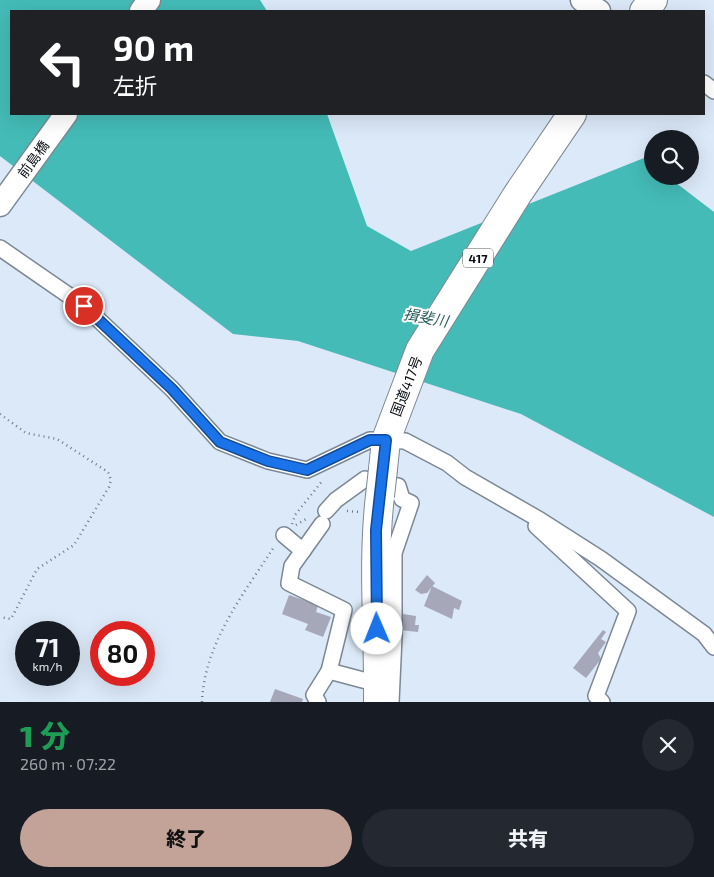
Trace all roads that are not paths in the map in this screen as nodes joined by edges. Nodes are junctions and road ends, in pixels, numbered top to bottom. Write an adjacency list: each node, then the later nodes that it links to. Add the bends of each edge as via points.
1 (582, 0): 3 (street)
2 (653, 0): 4 (highway)
3 (597, 10)
4 (645, 10)
5 (65, 115): 7 (street, 前島橋)
6 (571, 115): 9 (highway, 国道417号 / 417, via 420,350)
7 (0, 204)
8 (0, 248): 9 (street, via 84,306 172,389 220,442 268,461 307,470 370,440)
9 (386, 440): 10 (street, via 405,441); 15 (highway, 国道417号 / 417, bridge, via 376,574)
10 (514, 507): 13 (street, via 601,559 704,634); 17 (street, via 628,611 596,696)
11 (284, 535): 12 (street)
12 (303, 551): 14 (street, via 292,566 289,583 344,610); 15 (street, via 336,500 365,478 398,486 402,499 411,503 394,554 394,637)
13 (714, 647)
14 (329, 671): 15 (street); 16 (street, via 314,695)
15 (382, 696)
16 (318, 702)
17 (602, 702)

